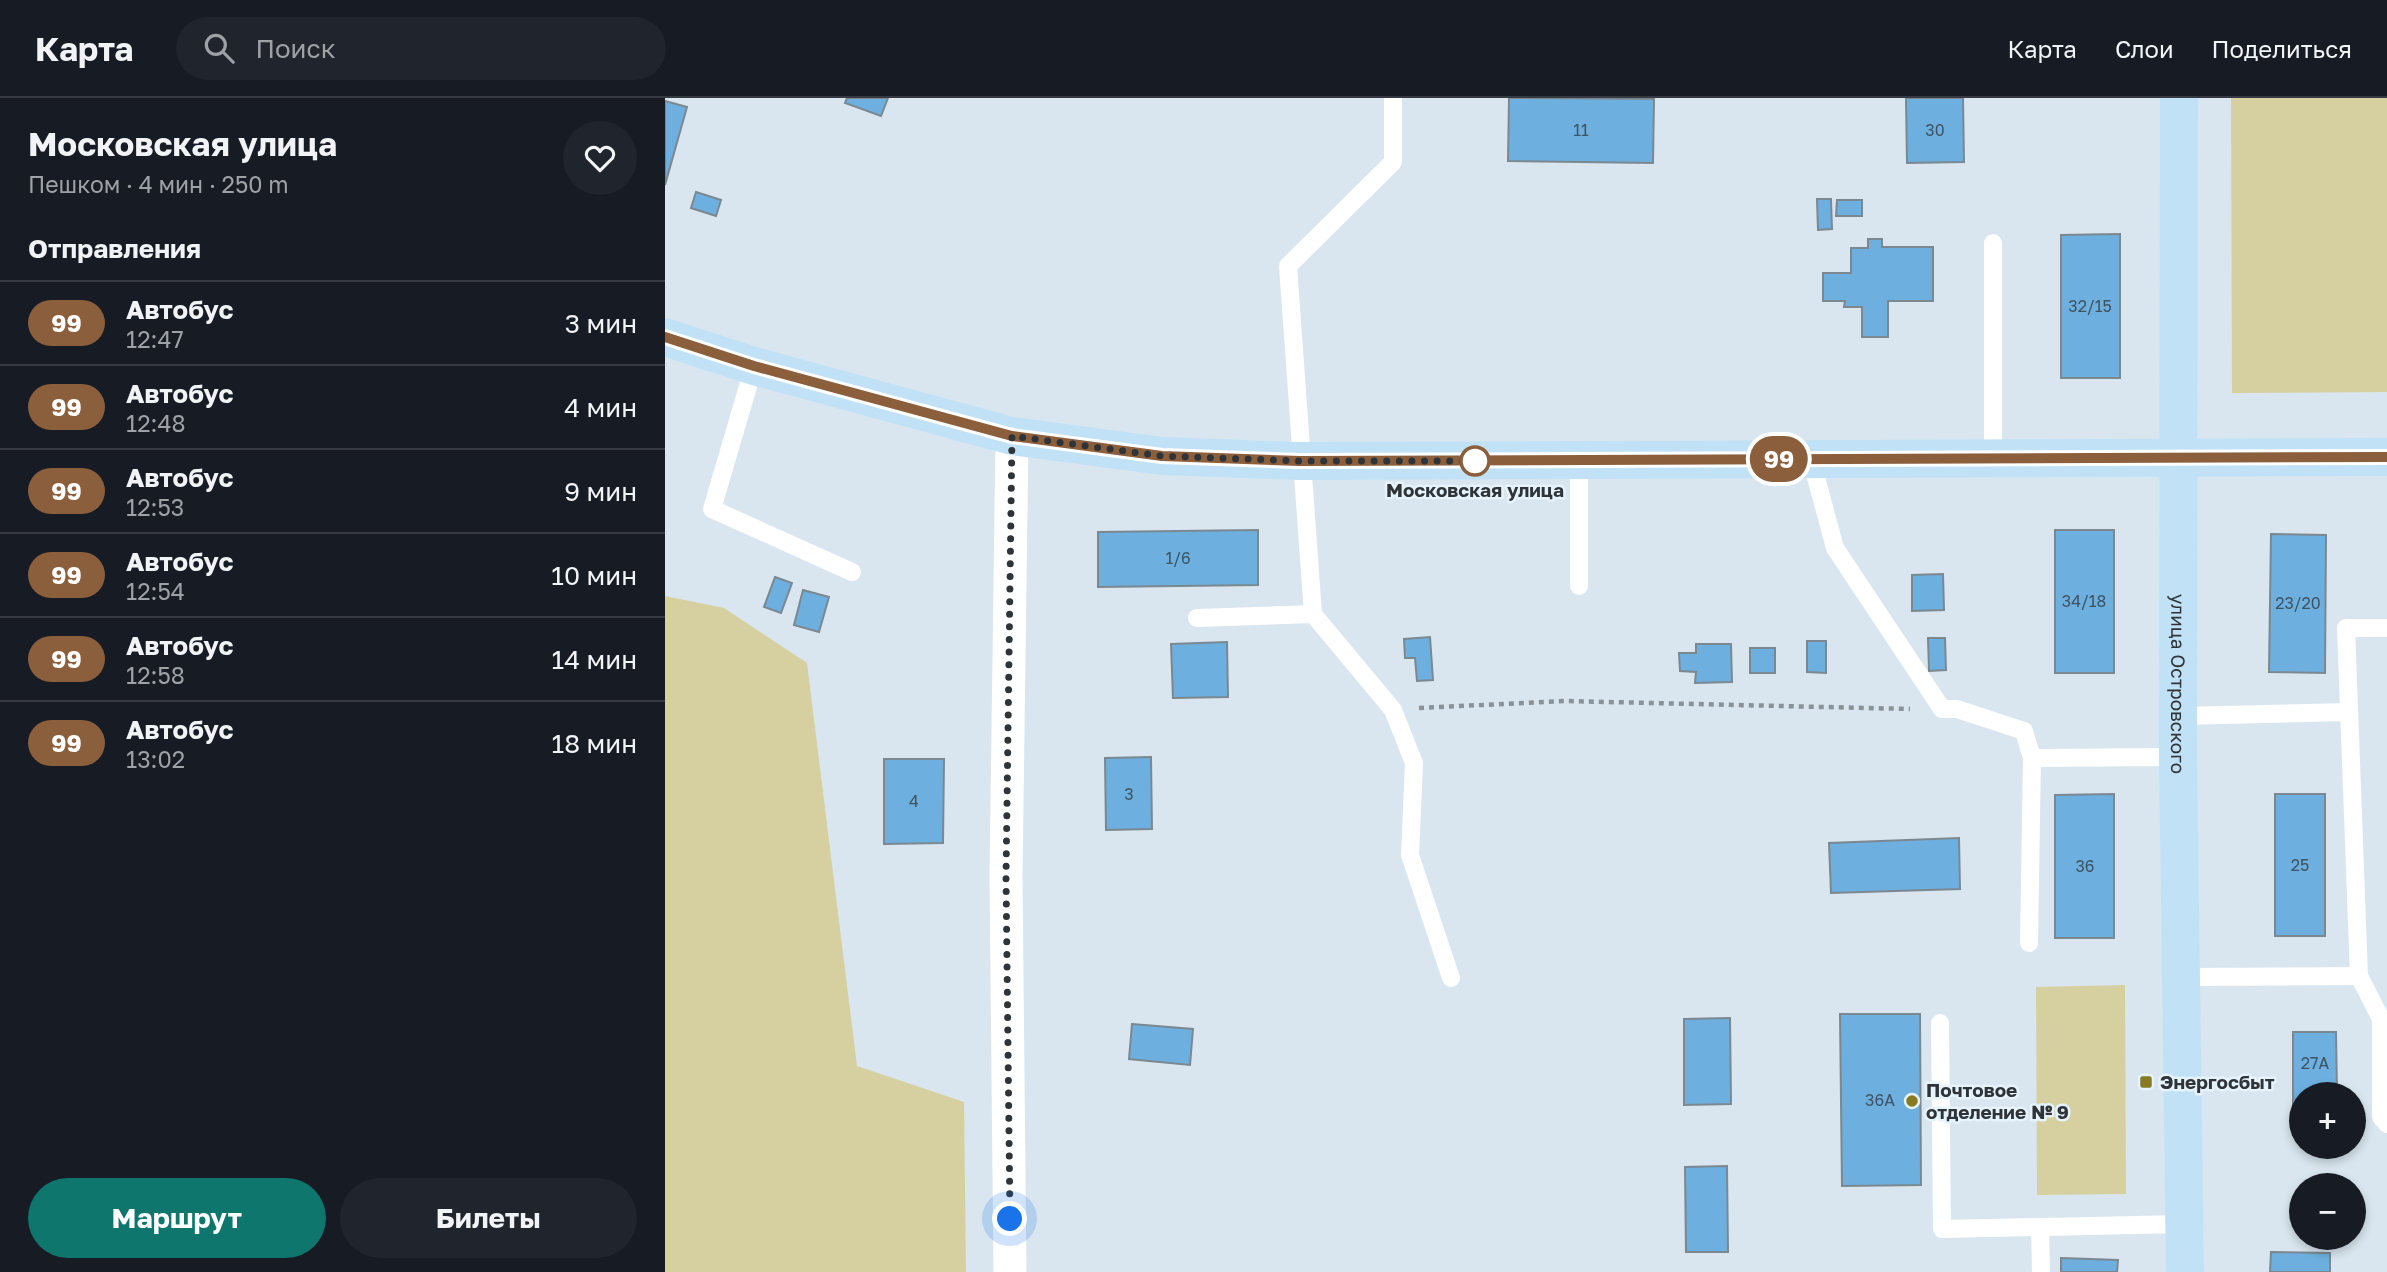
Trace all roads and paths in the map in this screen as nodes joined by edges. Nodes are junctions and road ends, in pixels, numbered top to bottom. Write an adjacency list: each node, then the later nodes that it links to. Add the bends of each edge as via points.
1 (1393, 98): 12 (lane, via 1393,162 1288,266)
2 (2179, 98): 7 (main road, улица Островского)
3 (1993, 243): 9 (lane)
4 (665, 337): 5 (main road)
5 (754, 366): 6 (main road); 13 (lane, via 712,509)
6 (1012, 436): 12 (main road, via 1162,456); 32 (street, via 1006,877)
7 (2178, 457): 8 (main road); 9 (main road); 21 (main road, улица Островского)
8 (2387, 457)
9 (1993, 458): 10 (main road)
10 (1811, 459): 11 (main road); 18 (lane, via 1835,548)
11 (1579, 460): 12 (main road); 14 (lane)
12 (1300, 461): 15 (lane)
13 (852, 572)
14 (1579, 586)
15 (1313, 614): 16 (lane); 19 (lane)
16 (1197, 618)
17 (2387, 628): 20 (lane, via 2346,628)
18 (1943, 709): 19 (path, via 1565,701); 23 (lane, via 1957,709 2024,731)
19 (1393, 710): 27 (lane, via 1414,763 1410,855)
20 (2349, 712): 21 (lane); 25 (lane)
21 (2178, 716): 22 (main road, улица Островского)
22 (2178, 757): 23 (lane); 26 (main road, улица Островского)
23 (2032, 758): 24 (lane)
24 (2029, 943)
25 (2359, 976): 26 (lane); 29 (lane, via 2381,1019 2381,1117)
26 (2181, 977): 30 (main road, улица Островского)
27 (1451, 978)
28 (1940, 1023): 31 (lane, via 1942,1229)
29 (2387, 1124)
30 (2183, 1224): 31 (lane); 34 (main road, улица Островского)
31 (2040, 1227): 33 (lane)
32 (1010, 1272)
33 (2041, 1272)
34 (2185, 1272)

